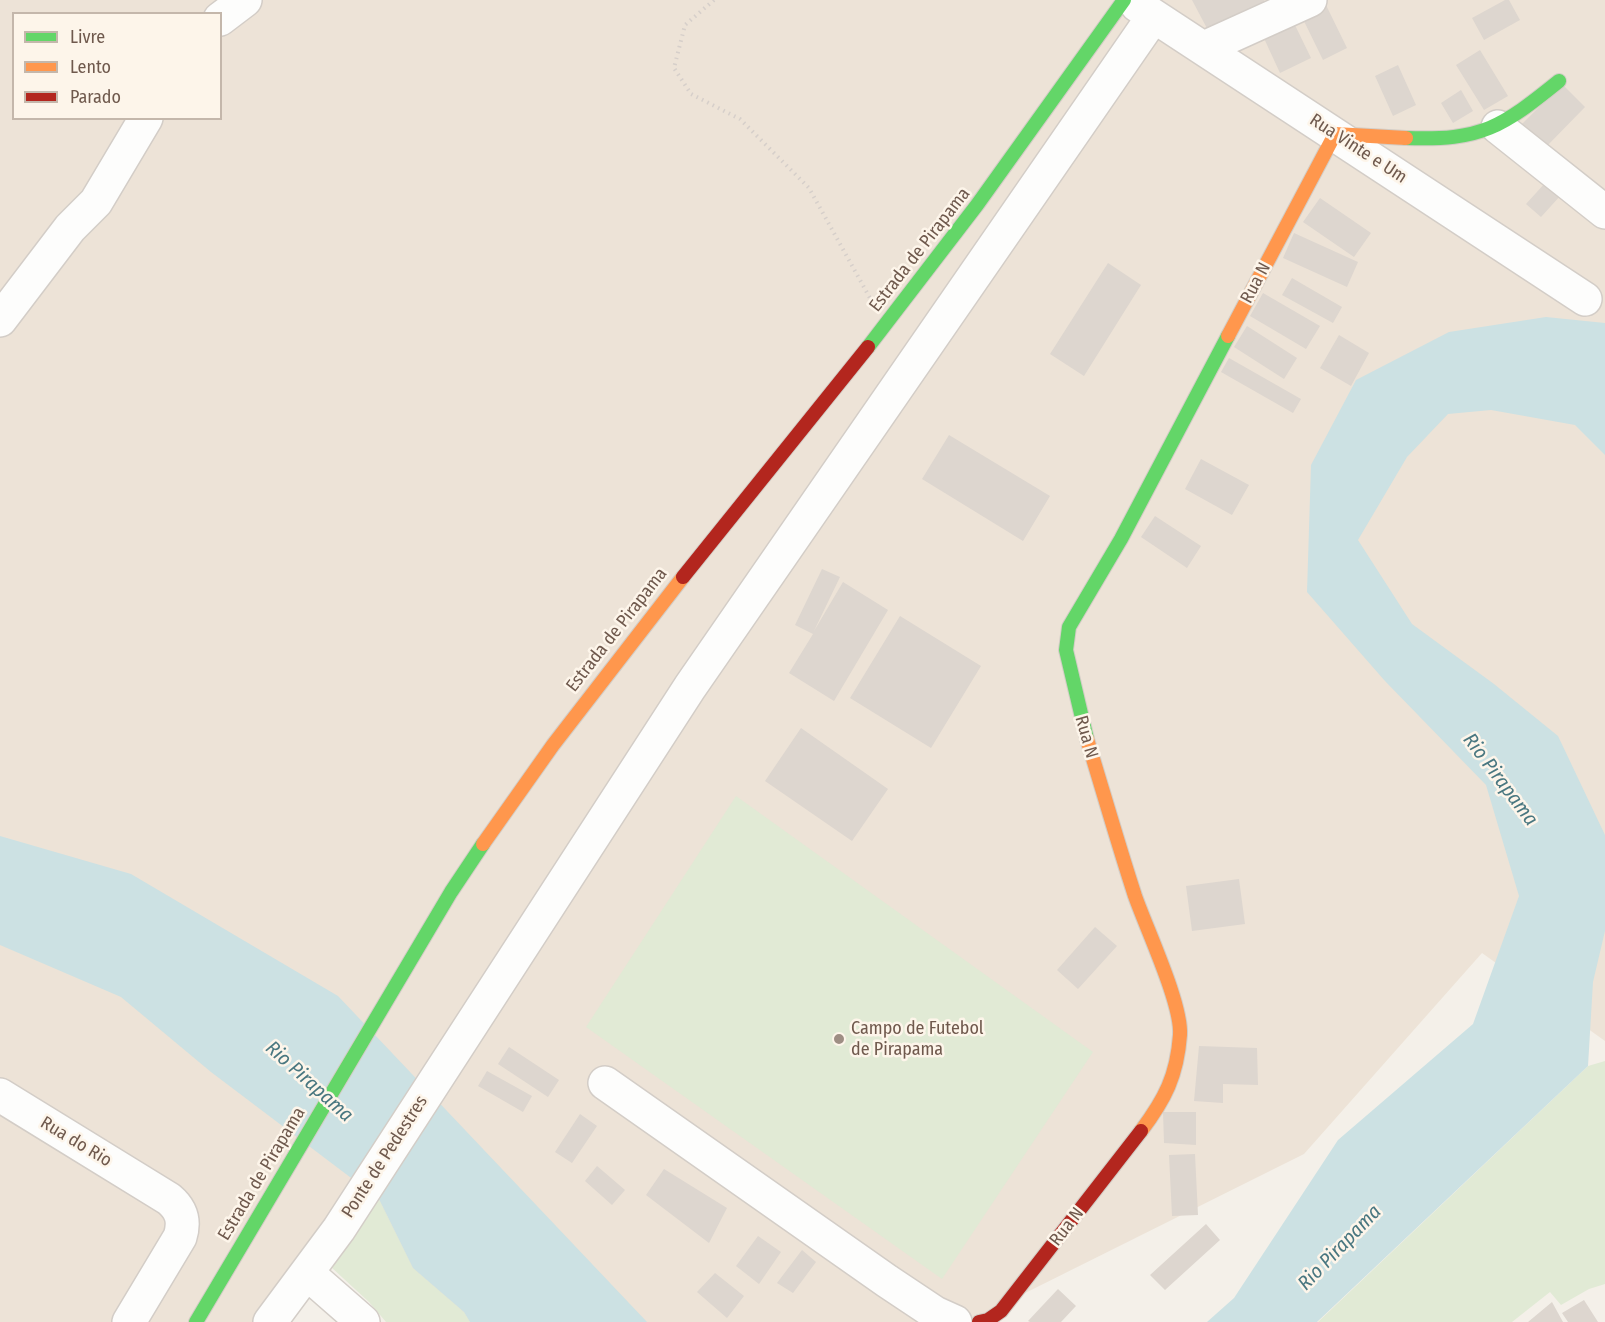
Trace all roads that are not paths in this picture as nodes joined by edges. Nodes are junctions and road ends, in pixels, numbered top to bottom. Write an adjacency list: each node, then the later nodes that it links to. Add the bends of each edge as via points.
1 (245, 0): 5 (street)
2 (1124, 0): 18 (street, Estrada de Pirapama, via 988,191 597,683 484,840)
3 (1310, 0): 6 (street)
4 (1142, 8): 6 (street, Rua Vinte e Um); 16 (street, Ponte de Pedestres, via 690,687)
5 (222, 17)
6 (1204, 48): 10 (street, Rua Vinte e Um)
7 (1559, 81): 9 (street)
8 (145, 120): 13 (street, via 96,202 70,228)
9 (1498, 127): 10 (street, via 1455,138); 11 (street)
10 (1335, 134): 12 (street, Rua Vinte e Um); 22 (street, Rua N, via 1121,539 1069,627 1066,650 1079,713 1135,895 1177,1011 1180,1034 1172,1082 1164,1100 1001,1311)
11 (1605, 212)
12 (1585, 298)
13 (0, 321)
14 (605, 1083): 21 (street, via 887,1281)
15 (0, 1095): 17 (street, Rua do Rio, via 177,1205 183,1226)
16 (307, 1273): 19 (street, Ponte de Pedestres); 20 (street)
17 (129, 1322)
18 (196, 1322)
19 (270, 1322)
20 (363, 1322)
21 (955, 1322)
22 (979, 1322)

